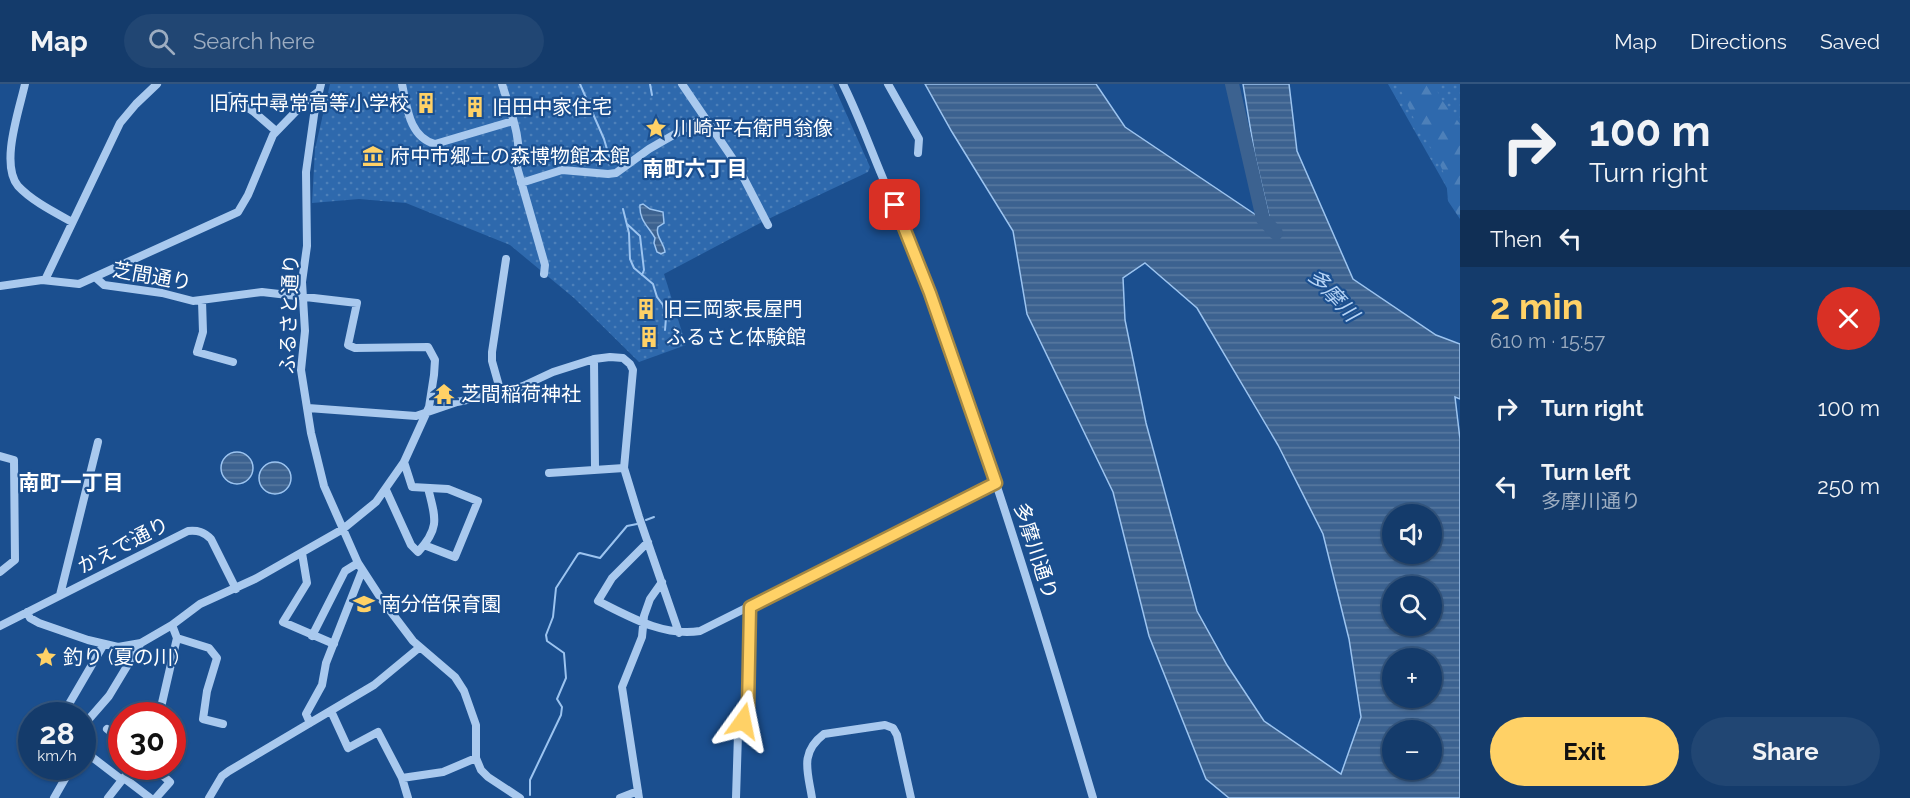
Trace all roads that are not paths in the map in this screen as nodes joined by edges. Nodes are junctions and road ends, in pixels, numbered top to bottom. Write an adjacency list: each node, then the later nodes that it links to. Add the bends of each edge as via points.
1 (25, 84): 15 (street, via 8,150 9,170 22,190)
2 (157, 84): 15 (street, via 120,123)
3 (402, 84): 11 (street, via 410,119 419,138 428,142 435,144)
4 (502, 84): 11 (street)
5 (681, 84): 10 (street)
6 (843, 84): 35 (street, 多摩川通り, via 920,267)
7 (888, 84): 13 (street, via 919,139)
8 (320, 88): 12 (street); 22 (street, ふるさと通り, via 306,172)
9 (230, 96): 12 (street)
10 (703, 118): 14 (street, via 616,173 562,170); 16 (street, via 737,165)
11 (513, 122): 14 (street)
12 (276, 131): 19 (street, via 238,212)
13 (918, 153)
14 (521, 183): 18 (street, via 545,265)
15 (72, 222): 20 (street)
16 (768, 225)
17 (506, 259): 26 (street, via 492,352)
18 (544, 274)
19 (95, 277): 20 (street, 芝間通り, via 80,284); 23 (street, 芝間通り, via 104,285)
20 (45, 280): 21 (street, 芝間通り)
21 (0, 286)
22 (303, 297): 23 (street, 芝間通り, via 249,293); 27 (street, ふるさと通り, via 301,370); 28 (street, 芝間通り, via 357,303 348,345 355,348 428,347 435,360 435,375)
23 (202, 301): 25 (street, via 203,332 197,352)
24 (594, 359): 26 (street); 32 (street); 33 (street, via 622,358 633,370)
25 (233, 362)
26 (501, 393): 28 (street, via 457,402)
27 (308, 408): 28 (street, via 400,416); 38 (street, ふるさと通り, via 324,486)
28 (426, 414): 31 (street)
29 (98, 442): 46 (street)
30 (0, 456): 43 (street, via 14,460 15,560)
31 (404, 462): 36 (street, via 412,487); 37 (street)
32 (595, 468): 33 (street); 34 (street)
33 (624, 468): 39 (street)
34 (549, 473)
35 (996, 483): 47 (street); 83 (street, 多摩川通り)
36 (428, 488): 40 (street, via 435,526); 40 (street, via 448,489 478,501 455,557)
37 (386, 490): 38 (street); 40 (street, via 411,545 418,552)
38 (343, 529): 41 (street); 42 (street, ふるさと通り)
39 (648, 542): 44 (street); 49 (street, via 612,578 598,602)
40 (424, 545)
41 (302, 553): 45 (street); 53 (street, via 307,583 283,622)
42 (360, 567): 53 (street, via 345,572); 57 (street); 58 (street, ふるさと通り)
43 (0, 572)
44 (662, 582): 49 (street, via 650,599); 52 (street)
45 (236, 589): 46 (street, かえで通り, via 211,539 196,530 178,535); 50 (street, via 200,604)
46 (60, 595): 48 (street, かえで通り)
47 (750, 607): 52 (street, via 700,631); 80 (street, via 748,708 738,734)
48 (27, 612): 51 (street, かえで通り); 56 (street, via 39,623)
49 (644, 622): 52 (street); 71 (street, via 622,687)
50 (172, 625): 54 (street); 55 (street)
51 (0, 626)
52 (680, 633)
53 (312, 636): 57 (street)
54 (177, 638): 60 (street); 63 (street, via 209,648 217,658 203,719)
55 (141, 643): 56 (street, via 118,647); 61 (street)
56 (104, 644): 59 (street)
57 (334, 644): 64 (street, via 322,685 306,714)
58 (420, 647): 62 (street, via 374,685); 65 (street, ふるさと通り, via 455,677 464,691 476,725)
59 (70, 702)
60 (162, 702)
61 (96, 711)
62 (332, 711): 64 (street); 66 (street, via 348,748 378,732)
63 (223, 723)
64 (310, 723): 76 (street, via 222,776)
65 (476, 758): 66 (street, via 443,772); 78 (street, via 488,777)
66 (402, 778): 77 (street)
67 (64, 780): 72 (street)
68 (122, 780): 73 (street)
69 (124, 780): 74 (street)
70 (168, 780): 75 (street)
71 (638, 794): 79 (street)
72 (54, 798)
73 (108, 798)
74 (150, 798)
75 (156, 798)
76 (208, 798)
77 (408, 798)
78 (520, 798)
79 (620, 798)
80 (736, 798)
81 (812, 798): 82 (street, via 807,753 819,738 885,725 897,735)
82 (911, 798)
83 (1093, 798)

